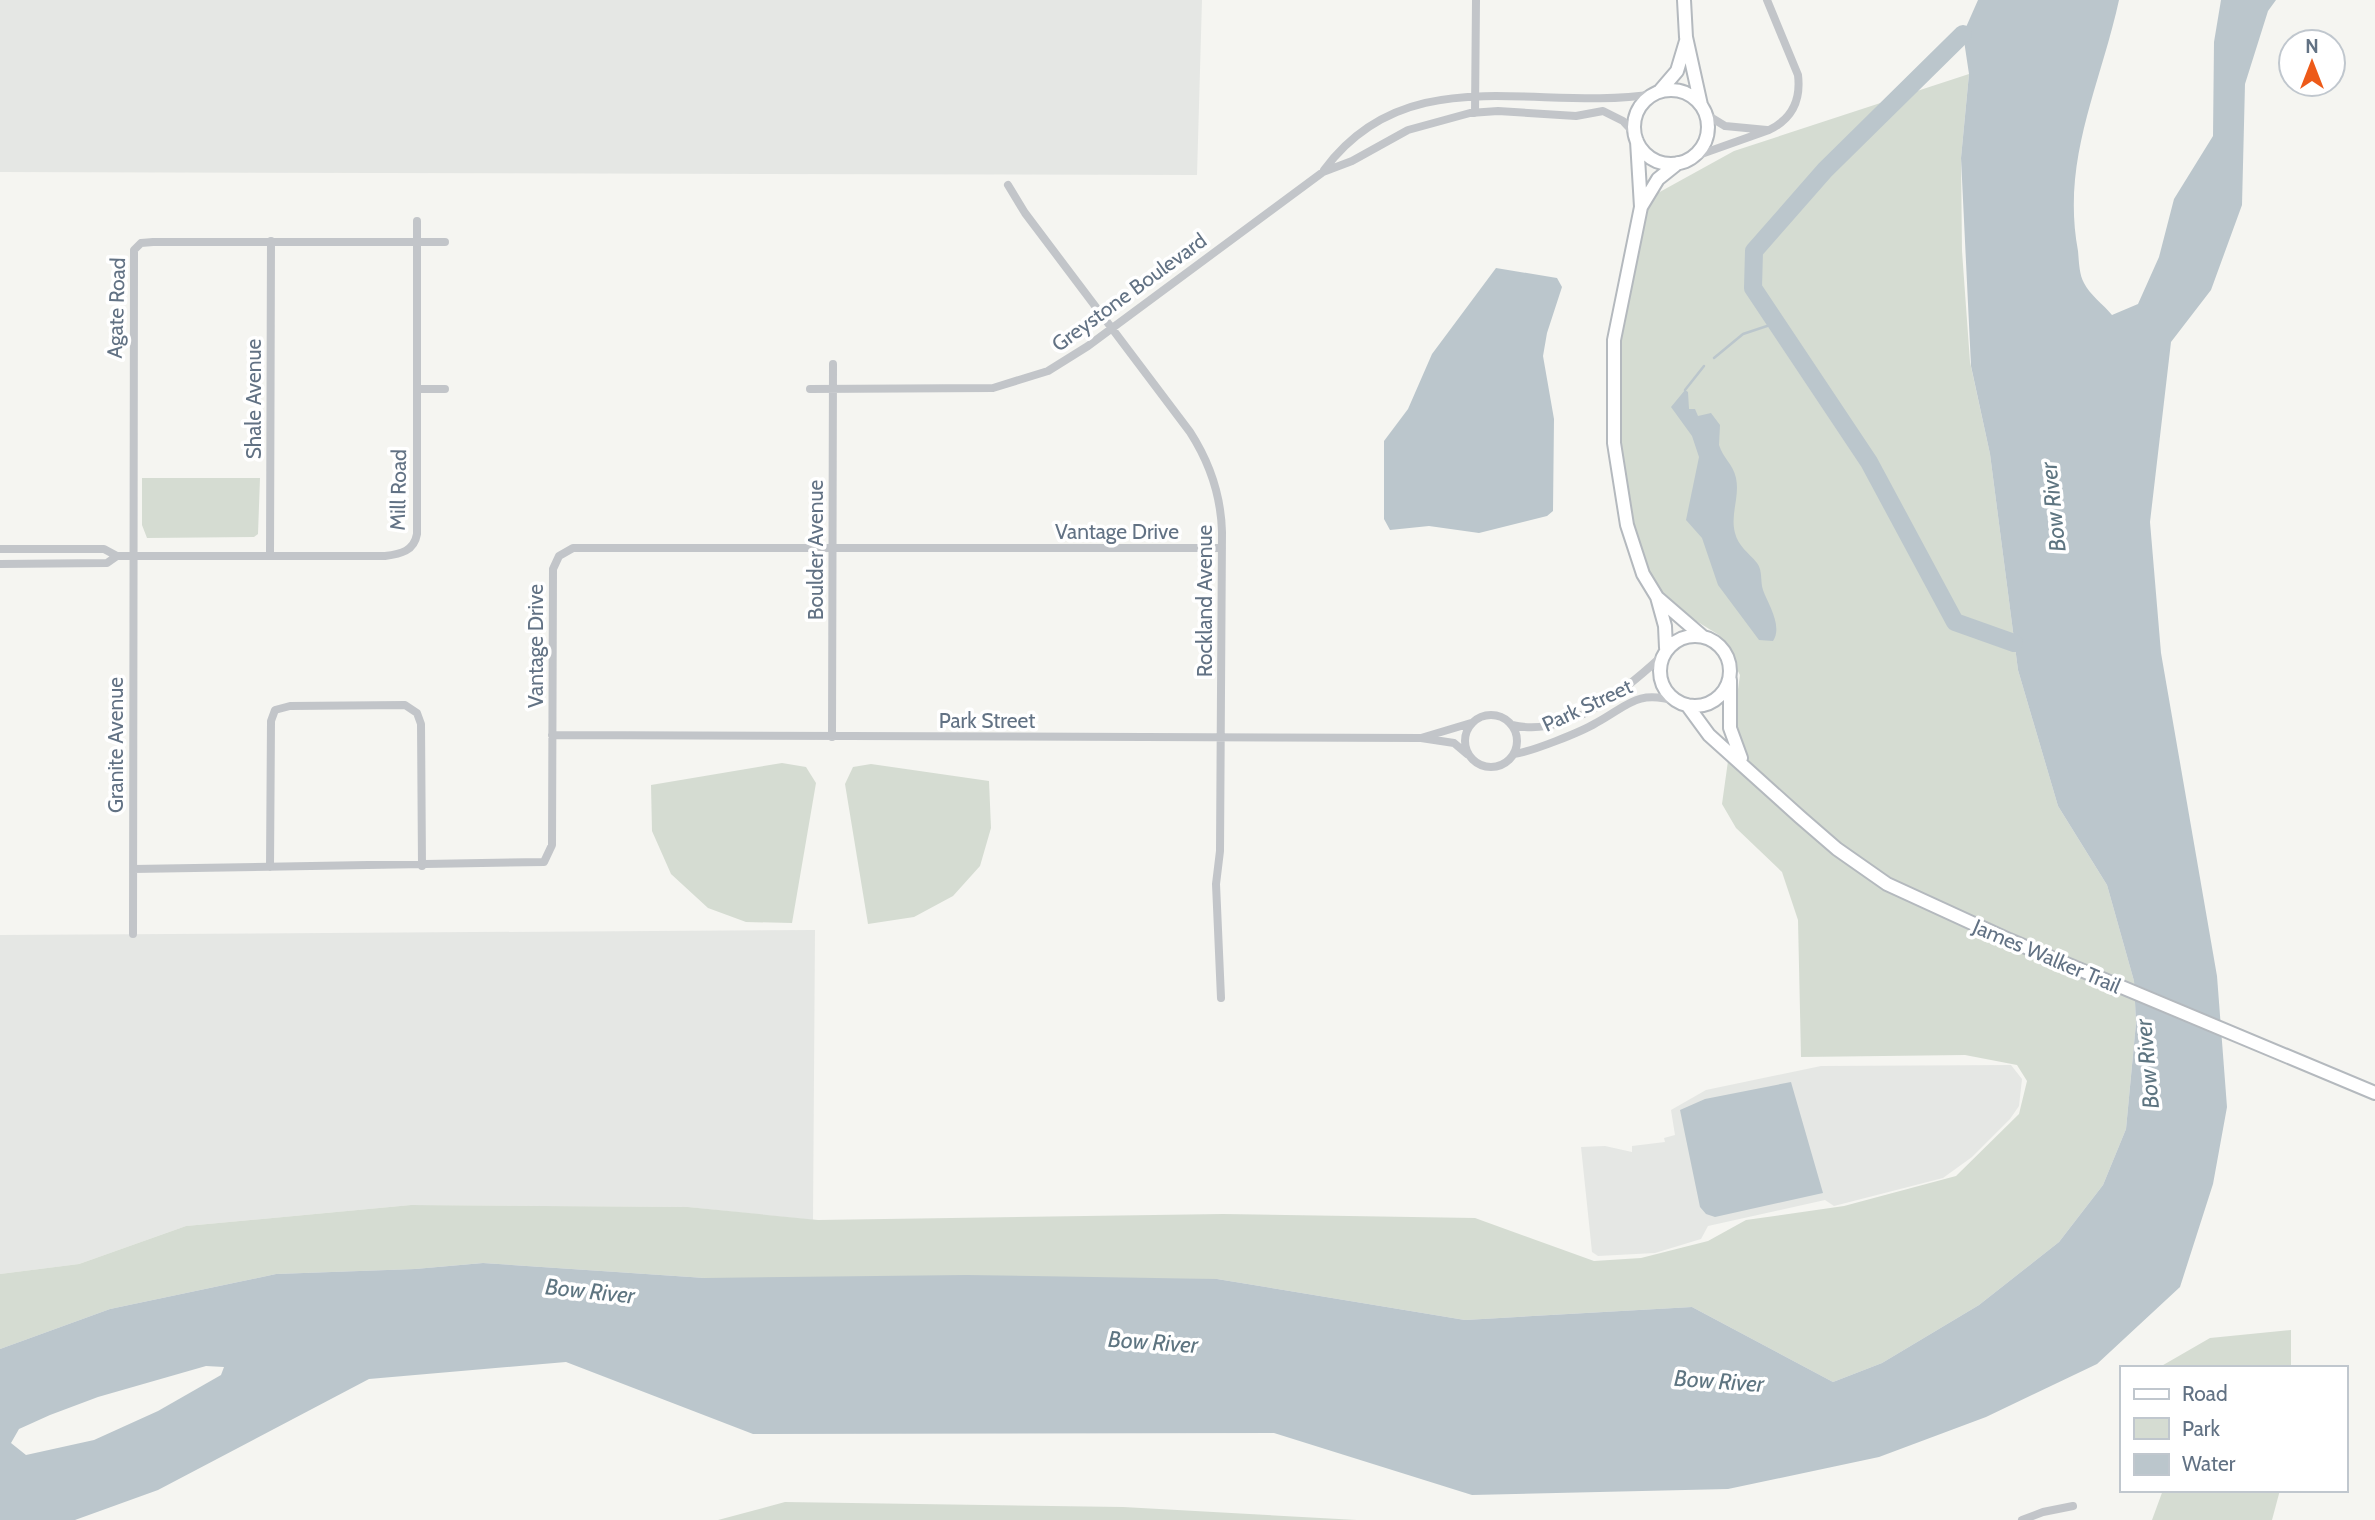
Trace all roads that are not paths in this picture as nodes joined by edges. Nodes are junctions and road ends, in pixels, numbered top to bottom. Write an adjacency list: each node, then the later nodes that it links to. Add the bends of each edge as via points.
1 (1476, 0): 6 (street)
2 (1684, 0): 4 (main road)
3 (1767, 0): 9 (street, via 1796,68 1799,88 1788,118)
4 (1686, 37): 5 (main road, via 1677,71); 7 (main road)
5 (1657, 93): 6 (street, Greystone Boulevard, via 1592,101); 7 (main road, via 1682,92); 10 (main road, via 1638,112)
6 (1475, 95): 8 (street); 13 (street, Greystone Boulevard, via 1441,100 1386,120 1343,146)
7 (1704, 110): 9 (street, via 1726,126); 11 (main road, via 1707,138)
8 (1475, 113): 10 (street, Greystone Boulevard, via 1576,116 1603,111 1623,121); 13 (street, Greystone Boulevard, via 1408,130)
9 (1769, 130): 11 (street)
10 (1636, 138): 12 (main road, via 1654,159); 15 (main road)
11 (1693, 157): 12 (main road)
12 (1679, 163): 15 (main road, via 1658,179)
13 (1323, 172): 20 (street, Greystone Boulevard)
14 (1008, 185): 20 (street, Rockland Avenue, via 1024,213)
15 (1641, 207): 33 (main road, via 1618,309 1612,411 1627,525 1643,574)
16 (417, 221): 18 (street, Mill Road)
17 (271, 242): 18 (street, Agate Road); 30 (street, Agate Road, via 147,242 134,250); 31 (street, Shale Avenue)
18 (417, 242): 19 (street, Agate Road); 22 (street, Mill Road)
19 (446, 242)
20 (1113, 328): 25 (street, Greystone Boulevard, via 1057,367 1007,385); 27 (street, Rockland Avenue, via 1203,454 1218,496)
21 (833, 365): 25 (street, Boulder Avenue)
22 (417, 389): 23 (street); 31 (street, Mill Road, via 416,534 411,547 385,556)
23 (444, 389)
24 (810, 389): 25 (street, Greystone Boulevard)
25 (833, 389): 26 (street, Boulder Avenue)
26 (832, 548): 27 (street, Vantage Drive); 40 (street, Vantage Drive, via 583,547 564,552 553,569); 41 (street, Boulder Avenue)
27 (1222, 548): 43 (street, Rockland Avenue)
28 (0, 549): 29 (street, Mill Road, via 104,549)
29 (117, 556): 30 (street, Mill Road); 32 (street, Mill Road, via 107,563)
30 (132, 556): 31 (street, Mill Road); 49 (street, Granite Avenue)
31 (270, 556)
32 (0, 564)
33 (1657, 597): 34 (main road); 35 (main road, via 1665,626)
34 (1703, 636): 35 (main road, via 1681,638); 36 (main road, via 1726,655)
35 (1664, 652): 37 (main road, via 1659,672 1662,684); 39 (street, Park Street, via 1622,689 1581,714 1545,727)
36 (1730, 675): 37 (main road, via 1727,687 1710,702); 46 (main road, James Walker Trail, via 1732,738)
37 (1682, 703): 45 (street, Park Street, via 1653,696 1639,698 1588,728); 46 (main road, James Walker Trail, via 1709,735)
38 (1471, 723): 39 (street, via 1494,714); 42 (street, Park Street); 44 (street, via 1465,737)
39 (1512, 724): 45 (street, via 1517,739)
40 (552, 735): 41 (street, Park Street); 47 (street, Vantage Drive, via 552,845 548,859 533,865)
41 (832, 737): 43 (street, Park Street)
42 (1421, 738): 43 (street, Park Street); 44 (street, Park Street, via 1454,743)
43 (1221, 739): 51 (street, Rockland Avenue, via 1216,884)
44 (1468, 754): 45 (street, via 1481,766 1490,767 1504,764)
45 (1514, 754)
46 (1749, 770): 52 (main road, James Walker Trail, via 1819,835 1923,903)
47 (422, 866): 48 (street, Vantage Drive); 48 (street, via 421,724 417,713 405,705 275,710 271,721)
48 (270, 867): 49 (street, Vantage Drive)
49 (133, 869): 50 (street, Granite Avenue)
50 (133, 934)
51 (1221, 998)
52 (2375, 1093)
53 (2073, 1506): 54 (street)
54 (2022, 1520)

